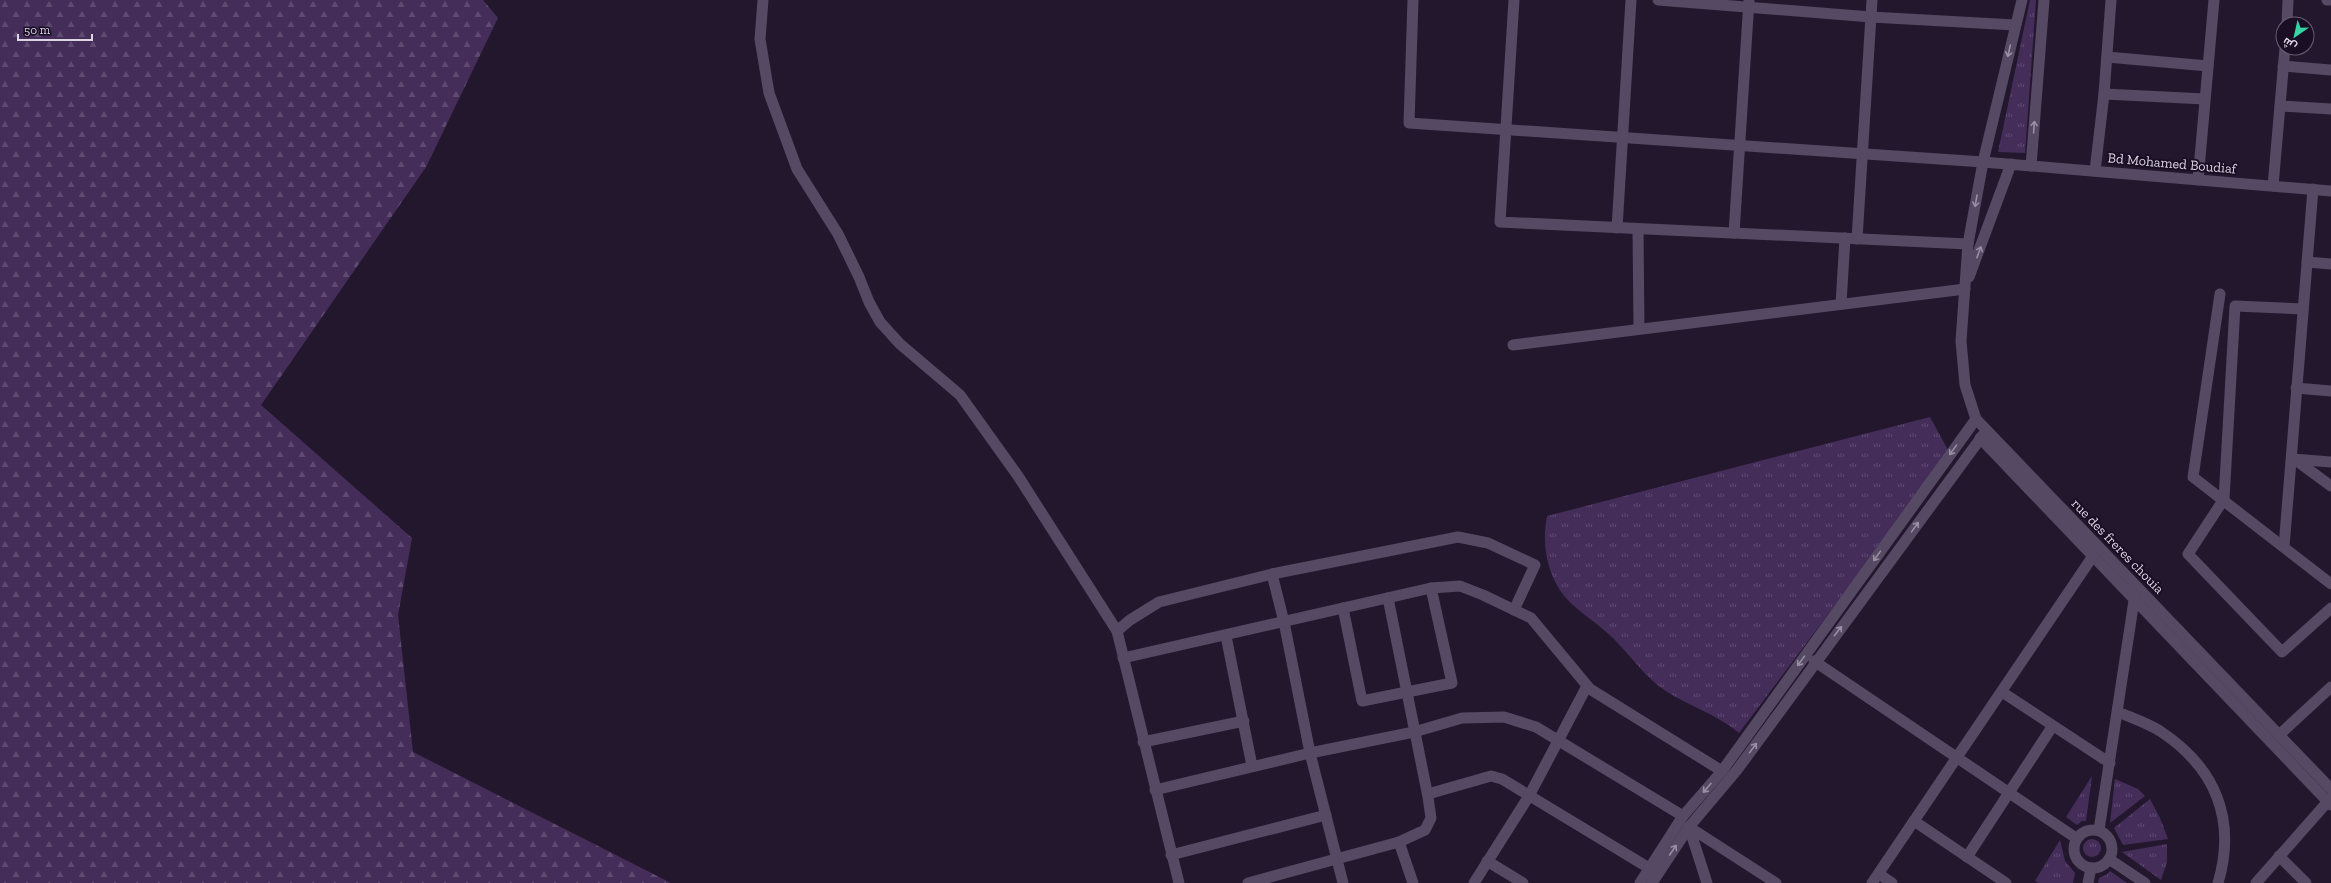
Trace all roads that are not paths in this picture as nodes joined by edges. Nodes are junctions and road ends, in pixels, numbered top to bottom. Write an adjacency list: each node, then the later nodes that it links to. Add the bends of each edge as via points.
1 (763, 0): 72 (street, via 760,39 769,93 797,169 838,234 880,322 900,344 960,395 1018,476)
2 (1414, 0): 27 (street, Bd Mohamed Boudiaf, via 1409,123)
3 (1514, 0): 27 (street)
4 (1631, 0): 28 (street)
5 (1658, 0): 14 (street)
6 (1872, 0): 16 (street)
7 (2022, 0): 17 (street, rue des freres chouia)
8 (2044, 0): 33 (street, one-way to 8)
9 (2111, 0): 19 (street)
10 (2214, 0): 20 (street)
11 (2288, 0): 15 (street)
12 (2327, 0): 13 (street)
13 (2331, 0)
14 (1748, 4): 16 (street); 29 (street)
15 (2287, 16)
16 (1871, 17): 17 (street); 30 (street)
17 (2015, 25): 31 (street, rue des freres chouia, one-way to 31)
18 (2284, 56): 21 (street)
19 (2107, 57): 20 (street); 23 (street)
20 (2208, 66): 24 (street)
21 (2283, 66): 22 (street); 25 (street)
22 (2331, 70)
23 (2104, 94): 24 (street); 34 (street)
24 (2205, 99): 35 (street)
25 (2280, 106): 26 (street); 36 (street)
26 (2331, 109)
27 (1506, 130): 28 (street, Bd Mohamed Boudiaf); 39 (street, via 1500,222)
28 (1622, 138): 29 (street, Bd Mohamed Boudiaf); 39 (street)
29 (1740, 146): 30 (street, Bd Mohamed Boudiaf); 41 (street)
30 (1863, 154): 31 (street, Bd Mohamed Boudiaf); 43 (street)
31 (1983, 162): 32 (street, Bd Mohamed Boudiaf); 44 (street, rue des freres chouia, one-way to 44)
32 (2011, 164): 33 (street, Bd Mohamed Boudiaf); 47 (street, one-way to 32)
33 (2031, 166): 34 (street, Bd Mohamed Boudiaf)
34 (2095, 171): 35 (street, Bd Mohamed Boudiaf)
35 (2198, 180): 36 (street, Bd Mohamed Boudiaf)
36 (2273, 186): 37 (street, Bd Mohamed Boudiaf)
37 (2313, 189): 38 (street, Bd Mohamed Boudiaf); 45 (street)
38 (2331, 191)
39 (1617, 228): 40 (street)
40 (1638, 229): 41 (street); 51 (street)
41 (1734, 233): 42 (street)
42 (1845, 238): 43 (street); 49 (street)
43 (1857, 239): 44 (street)
44 (1968, 244): 47 (street, rue des freres chouia)
45 (2307, 262): 46 (street); 50 (street)
46 (2331, 264)
47 (1965, 289): 49 (street); 55 (street, rue des freres chouia, via 1961,341 1965,385)
48 (2220, 294): 60 (street, via 2193,477)
49 (1841, 304): 51 (street)
50 (2303, 309): 53 (street); 60 (street, via 2235,306)
51 (1639, 329): 52 (street)
52 (1514, 345)
53 (2296, 388): 54 (street); 57 (street)
54 (2331, 391)
55 (1976, 418): 56 (street, rue des freres chouia); 91 (street, one-way to 91)
56 (1983, 435): 62 (street, rue des freres chouia); 75 (street, one-way to 56)
57 (2293, 458): 58 (street); 59 (street); 61 (street)
58 (2331, 462)
59 (2331, 486)
60 (2224, 499): 61 (street); 69 (street, via 2188,554 2282,652)
61 (2284, 547): 64 (street)
62 (2096, 552): 66 (street, rue des freres chouia); 79 (street)
63 (1272, 574): 70 (street, via 1458,537 1488,543 1536,565); 71 (street); 72 (street, via 1159,602)
64 (2331, 584)
65 (1431, 588): 67 (street); 70 (street, via 1460,586); 78 (street, via 1452,683)
66 (2135, 593): 80 (street); 84 (street, rue des freres chouia); 97 (street)
67 (1388, 598): 68 (street); 78 (street)
68 (1343, 608): 71 (street); 78 (street, via 1362,701)
69 (2331, 608)
70 (1514, 610): 76 (street, via 1531,618 1572,664)
71 (1284, 622): 73 (street); 87 (street)
72 (1117, 631): 74 (street)
73 (1226, 636): 74 (street); 81 (street)
74 (1123, 658): 86 (street)
75 (1814, 662): 88 (street); 101 (street, one-way to 75, via 1737,770)
76 (1587, 686): 85 (street); 91 (street, via 1622,711)
77 (2331, 688): 84 (street)
78 (1406, 692): 83 (street)
79 (2002, 692): 82 (street); 88 (street)
80 (2118, 712): 89 (street); 128 (street, via 2159,730 2194,760 2209,780 2224,816 2225,847)
81 (1244, 721): 86 (street); 90 (street)
82 (2052, 727): 89 (street); 94 (street)
83 (1414, 732): 85 (street, via 1462,718 1504,717 1536,726); 87 (street); 95 (street)
84 (2279, 735): 92 (street, rue des freres chouia)
85 (1558, 740): 96 (street); 99 (street)
86 (1143, 742): 93 (street)
87 (1310, 753): 90 (street); 98 (street)
88 (1957, 758): 94 (street); 100 (street)
89 (2110, 763): 102 (street)
90 (1252, 766): 93 (street)
91 (1722, 771): 99 (street, one-way to 99)
92 (2331, 789)
93 (1155, 790): 105 (street)
94 (2009, 793): 103 (street); 107 (street)
95 (1428, 794): 96 (street, via 1490,776 1502,779); 104 (street, via 1430,818 1425,830)
96 (1529, 796): 110 (street); 111 (street)
97 (2330, 801): 106 (street)
98 (1326, 815): 105 (street); 108 (street)
99 (1683, 816): 111 (street)
100 (1914, 821): 107 (street); 113 (street)
101 (1689, 827): 121 (street, one-way to 101); 122 (street); 123 (street)
102 (2099, 830): 103 (street, via 2087,830); 109 (street, via 2105,833 2111,842)
103 (2076, 838): 112 (street, via 2073,850 2075,857 2084,866)
104 (1399, 842): 108 (street); 117 (street)
105 (1171, 855): 114 (street)
106 (2279, 856): 129 (street); 130 (street)
107 (1967, 857): 125 (street)
108 (1336, 858): 115 (street); 116 (street)
109 (2109, 859): 112 (street, via 2101,866); 127 (street)
110 (1487, 861): 118 (street); 119 (street)
111 (1649, 868): 120 (street)
112 (2091, 868): 126 (street)
113 (1876, 878): 124 (street)
114 (1179, 883)
115 (1248, 883)
116 (1343, 883)
117 (1413, 883)
118 (1474, 883)
119 (1523, 883)
120 (1640, 883)
121 (1652, 883)
122 (1708, 883)
123 (1776, 883)
124 (1892, 883)
125 (2006, 883)
126 (2088, 883)
127 (2145, 883)
128 (2218, 883)
129 (2256, 883)
130 (2306, 883)

